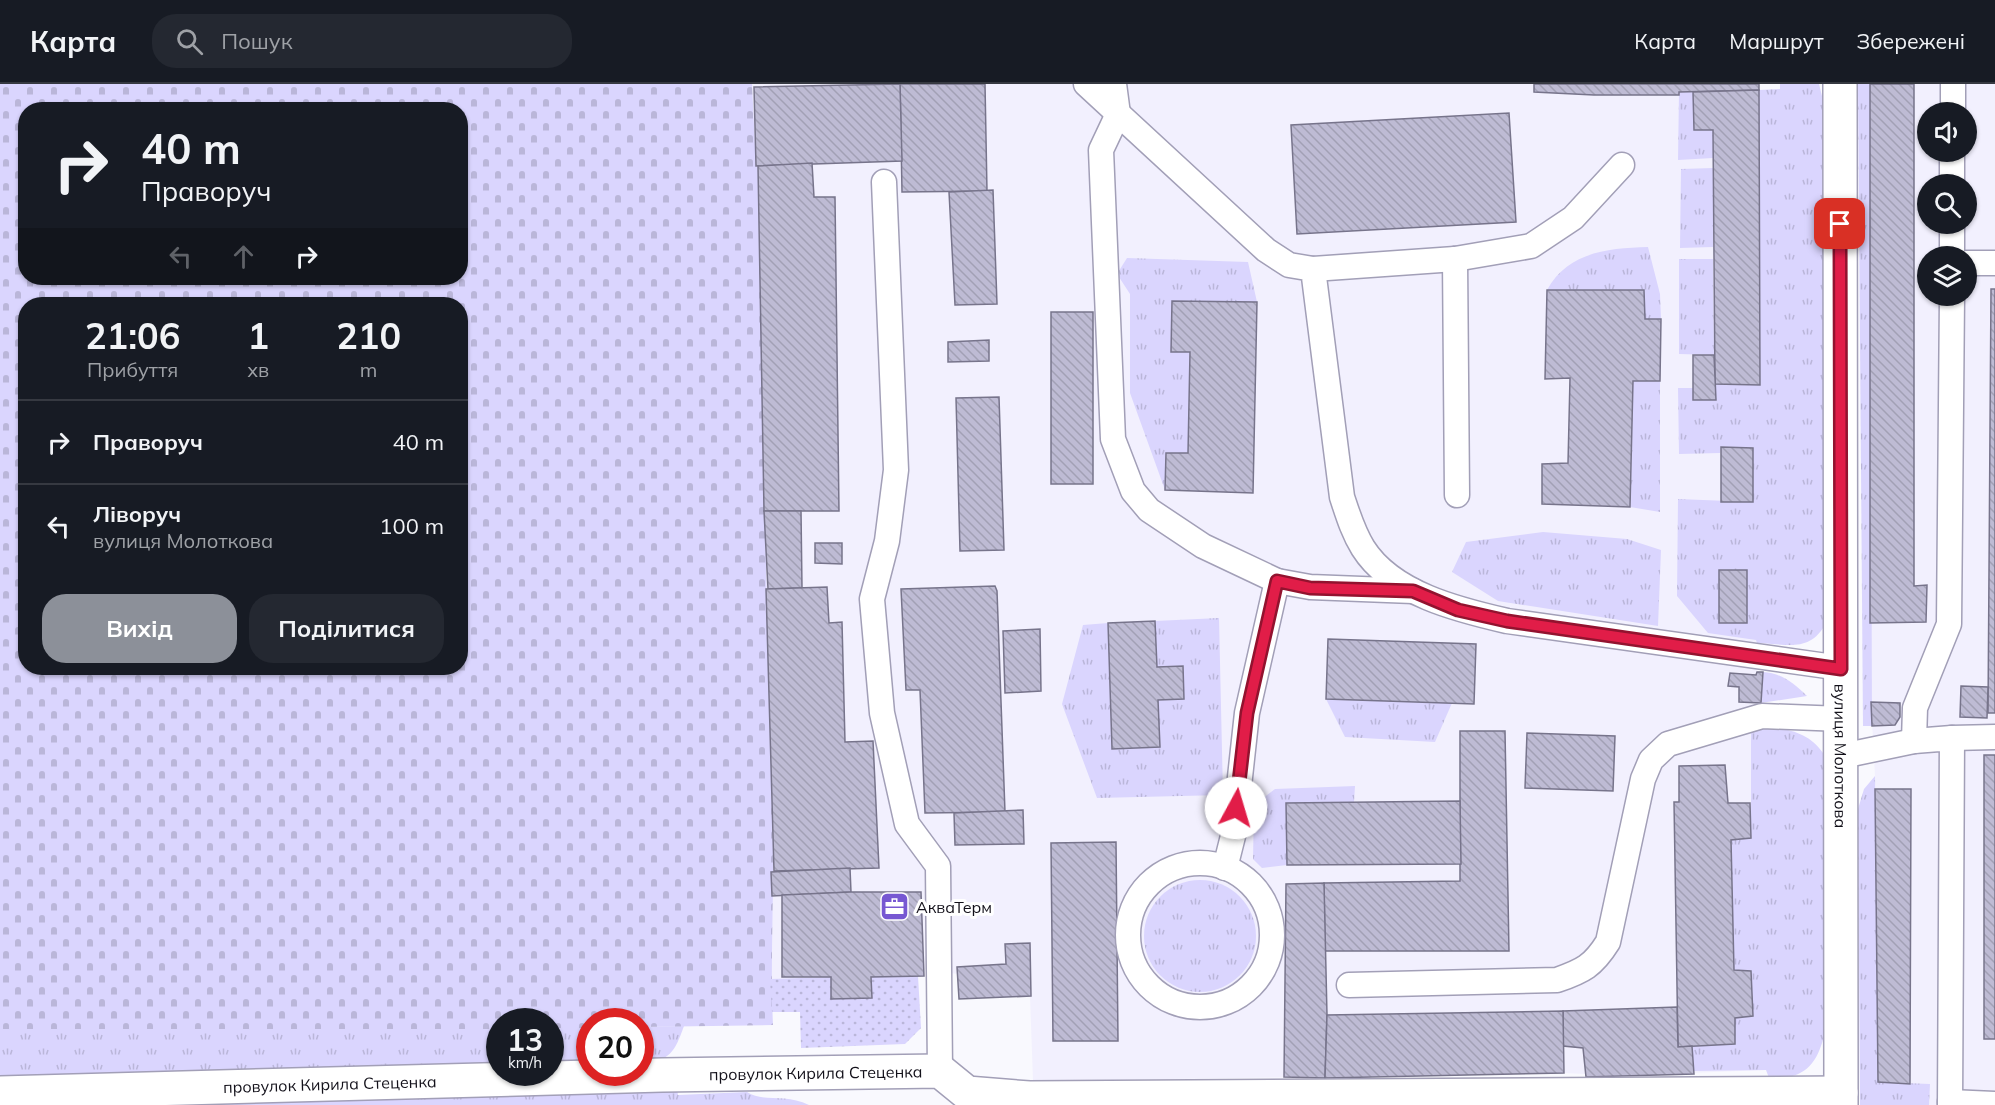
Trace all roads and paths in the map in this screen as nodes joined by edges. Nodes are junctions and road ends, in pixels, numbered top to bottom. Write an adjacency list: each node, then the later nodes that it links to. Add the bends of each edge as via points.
1 (1086, 84): 6 (lane)
2 (1114, 84): 6 (lane)
3 (1840, 84): 17 (street, вулиця Молоткова)
4 (1953, 84): 5 (lane)
5 (1953, 102)
6 (1118, 114): 12 (lane, via 1266,250 1289,265); 15 (lane, via 1101,150 1113,440 1133,491 1149,510 1203,546)
7 (1622, 165): 9 (lane, via 1573,218 1544,239 1518,250)
8 (884, 182): 25 (lane, via 896,470 887,541 872,599 882,713 907,824 938,866)
9 (1455, 259): 12 (lane); 14 (lane)
10 (1977, 263): 11 (lane)
11 (1995, 263)
12 (1313, 269): 16 (lane, via 1342,497 1364,551)
13 (1952, 306): 21 (lane, via 1949,624 1915,708)
14 (1457, 495)
15 (1277, 581): 16 (lane, via 1310,588); 23 (lane, via 1247,713 1234,832)
16 (1413, 591): 17 (lane, via 1458,610 1507,621)
17 (1841, 669): 18 (street, вулиця Молоткова)
18 (1842, 720): 22 (street, вулиця Молоткова); 24 (lane, via 1762,716 1668,744 1651,760 1643,779 1608,942 1596,960 1580,972 1557,980)
19 (1995, 737): 20 (lane)
20 (1952, 738): 21 (lane); 28 (lane)
21 (1914, 741): 22 (lane)
22 (1842, 756): 27 (street, вулиця Молоткова)
23 (1225, 868): 23 (lane, via 1190,863 1167,871 1147,885 1134,906 1128,929 1130,953 1140,976 1157,993 1179,1004 1202,1007 1225,1003 1245,992 1261,974 1270,953 1272,930 1267,907 1254,887)
24 (1349, 985)
25 (940, 1071): 26 (street, провулок Кирила Стеценка); 27 (street, провулок Кирила Стеценка, via 967,1093 1029,1098)
26 (0, 1093)
27 (1841, 1099)
28 (1950, 1104): 29 (lane)
29 (1995, 1104)

